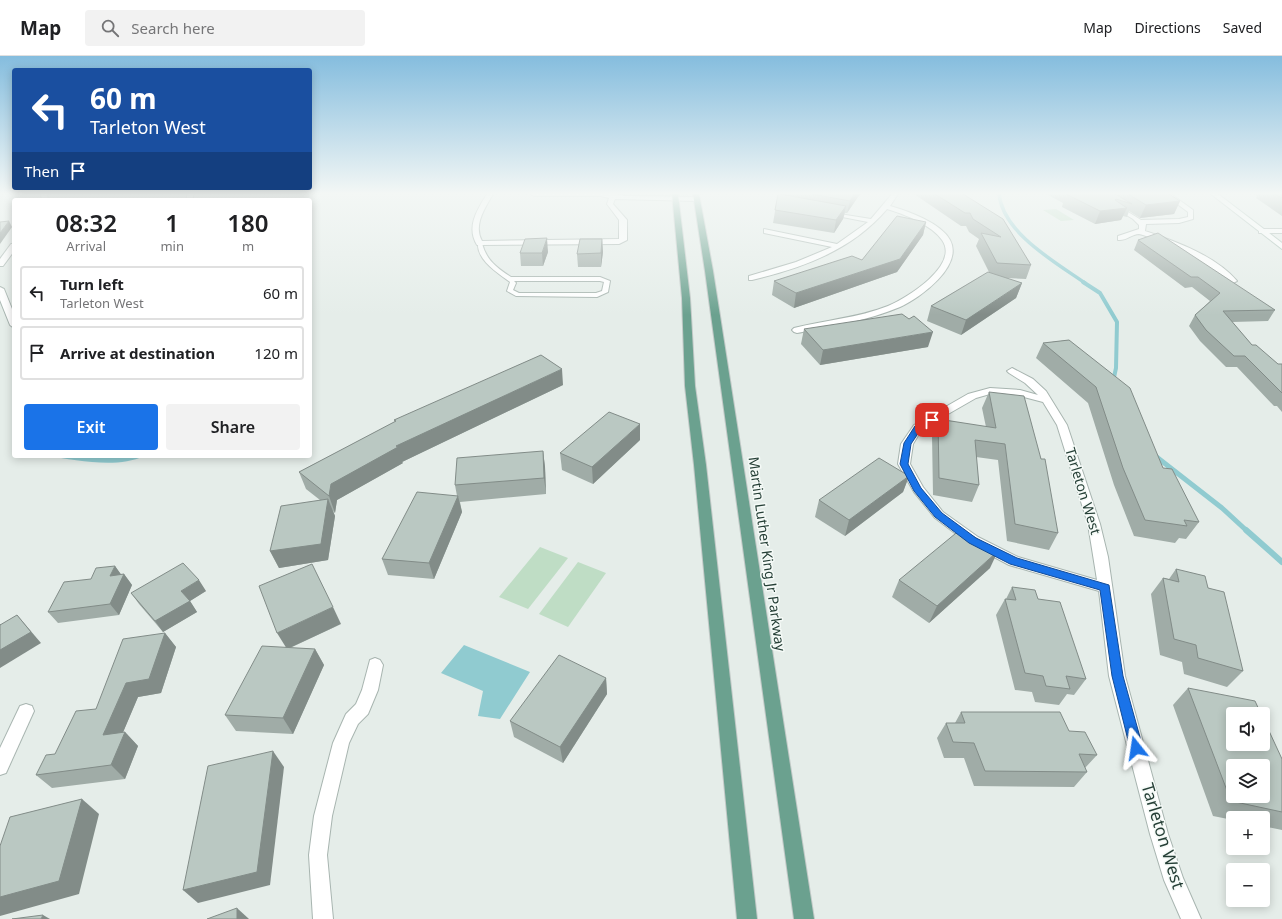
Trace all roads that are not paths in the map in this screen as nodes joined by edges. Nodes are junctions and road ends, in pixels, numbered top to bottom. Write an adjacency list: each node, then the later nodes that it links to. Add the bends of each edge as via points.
1 (476, 234): 12 (street)
2 (623, 234): 12 (street, via 623,240 619,242)
3 (679, 234): 30 (main road, via 686,298 690,386)
4 (703, 234): 31 (main road, Martin Luther King Jr Parkway)
5 (782, 234): 13 (street)
6 (856, 234): 13 (street)
7 (940, 234): 22 (street, via 947,241 949,256 932,282 912,298 868,316)
8 (1132, 234): 11 (street)
9 (1145, 234): 19 (street, via 1197,254)
10 (1266, 234): 14 (street)
11 (1121, 238)
12 (480, 243): 18 (lane, via 481,251 489,263)
13 (838, 246): 17 (street, via 796,267)
14 (1282, 247)
15 (12, 249): 16 (street)
16 (0, 264)
17 (752, 278)
18 (508, 279): 18 (lane, via 512,283 510,291 518,295 597,295 605,292 606,281)
19 (1233, 280)
20 (0, 289): 21 (street)
21 (12, 320)
22 (797, 330)
23 (1012, 371): 24 (street, Tarleton West, via 1030,381)
24 (1046, 400): 25 (street, Tarleton West, via 1062,425 1094,524); 25 (street, via 1020,393 990,391 972,396 918,427 907,444 904,464 918,489 939,515 973,540 1014,561)
25 (1105, 588): 32 (street, Tarleton West, via 1121,691 1159,834 1174,880)
26 (375, 665): 29 (street, via 370,690 362,709 352,719 341,743 323,816 318,855)
27 (26, 711): 28 (street)
28 (0, 768)
29 (323, 919)
30 (747, 919)
31 (804, 919)
32 (1191, 919)

